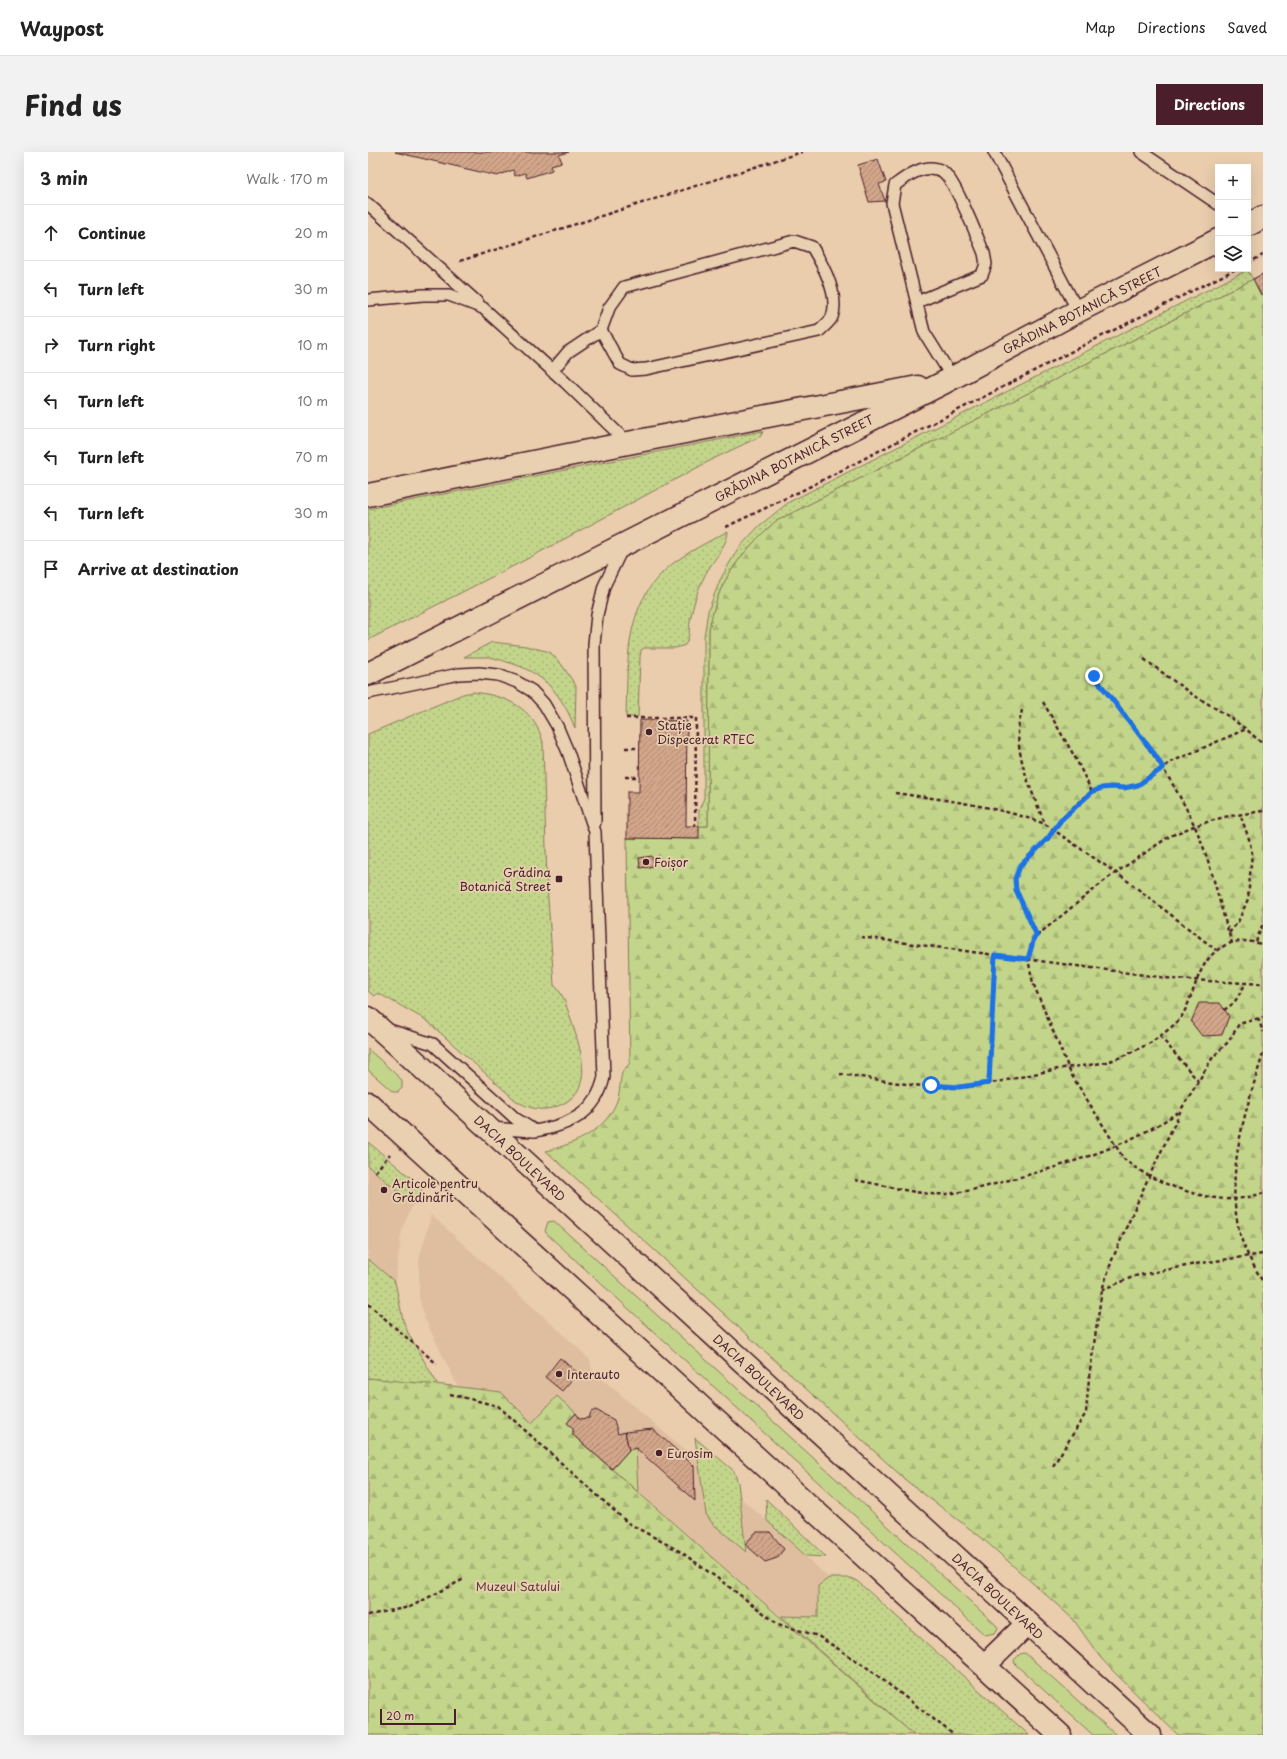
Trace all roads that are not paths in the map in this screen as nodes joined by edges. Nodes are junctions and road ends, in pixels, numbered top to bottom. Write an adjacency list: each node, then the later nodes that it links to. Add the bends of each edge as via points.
1 (994, 152): 9 (lane)
2 (1142, 152): 3 (lane)
3 (1215, 202)
4 (368, 204): 8 (lane)
5 (1215, 242): 9 (main road, GRĂDINA BOTANICĂ STREET)
6 (368, 300): 8 (lane, via 449,295)
7 (917, 302): 7 (lane, via 892,203 895,185 911,173 928,168 942,171 953,184 984,252 986,264 982,275); 12 (lane, via 924,332)
8 (483, 308): 11 (lane)
9 (1078, 311): 12 (main road, GRĂDINA BOTANICĂ STREET)
10 (601, 330): 10 (lane, via 609,308 624,287 794,241 812,247 825,267 835,304 832,319 819,331 632,370 620,364); 11 (lane, via 568,352)
11 (552, 371): 13 (lane)
12 (948, 380): 13 (main road); 15 (main road, GRĂDINA BOTANICĂ STREET)
13 (628, 443): 14 (main road)
14 (368, 495)
15 (624, 544): 16 (main road, GRĂDINA BOTANICĂ STREET); 18 (lane, via 604,586 595,630)
16 (368, 674)
17 (368, 693): 18 (lane, via 459,674 479,673 498,675 532,691 544,704 557,726)
18 (595, 832): 22 (lane, via 604,1077 601,1090 592,1105 579,1116 559,1127)
19 (372, 1022): 21 (main road, DACIA BOULEVARD); 22 (lane, via 433,1044 516,1119)
20 (368, 1103): 24 (main road)
21 (487, 1128): 22 (lane); 23 (main road, DACIA BOULEVARD)
22 (535, 1131)
23 (1028, 1623): 24 (main road); 26 (main road, DACIA BOULEVARD)
24 (985, 1666): 25 (main road)
25 (1060, 1735)
26 (1150, 1735)

